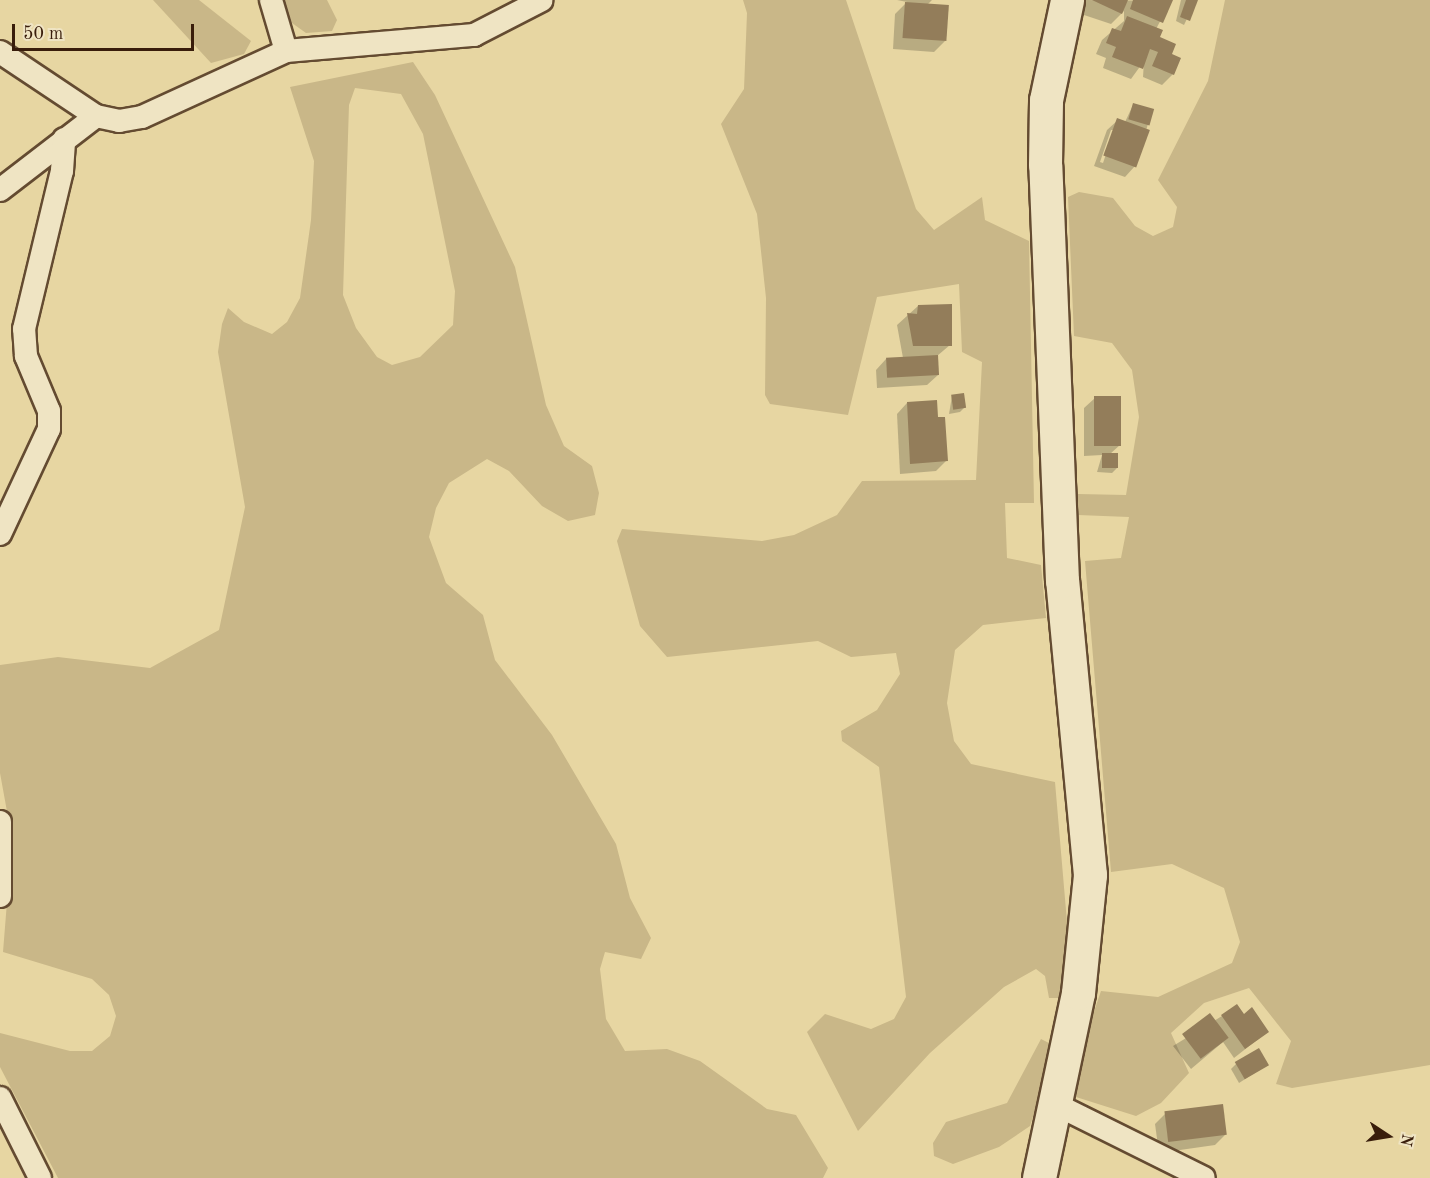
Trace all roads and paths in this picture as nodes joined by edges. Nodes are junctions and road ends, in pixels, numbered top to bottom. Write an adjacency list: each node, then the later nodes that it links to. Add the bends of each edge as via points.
1 (271, 0): 4 (street)
2 (542, 0): 4 (street, via 474,35)
3 (1067, 0): 13 (street, via 1046,100 1045,165 1062,581 1090,875 1085,952)
4 (286, 51): 6 (street, via 142,117 119,121)
5 (0, 52): 6 (street)
6 (96, 116): 7 (street)
7 (64, 139): 8 (street); 9 (street, via 62,171 24,329 26,356 49,411 49,429)
8 (0, 190)
9 (0, 534)
10 (0, 822): 11 (street)
11 (0, 896)
12 (0, 1098): 14 (street)
13 (1055, 1104): 15 (street); 16 (street)
14 (40, 1178)
15 (1039, 1178)
16 (1204, 1178)

